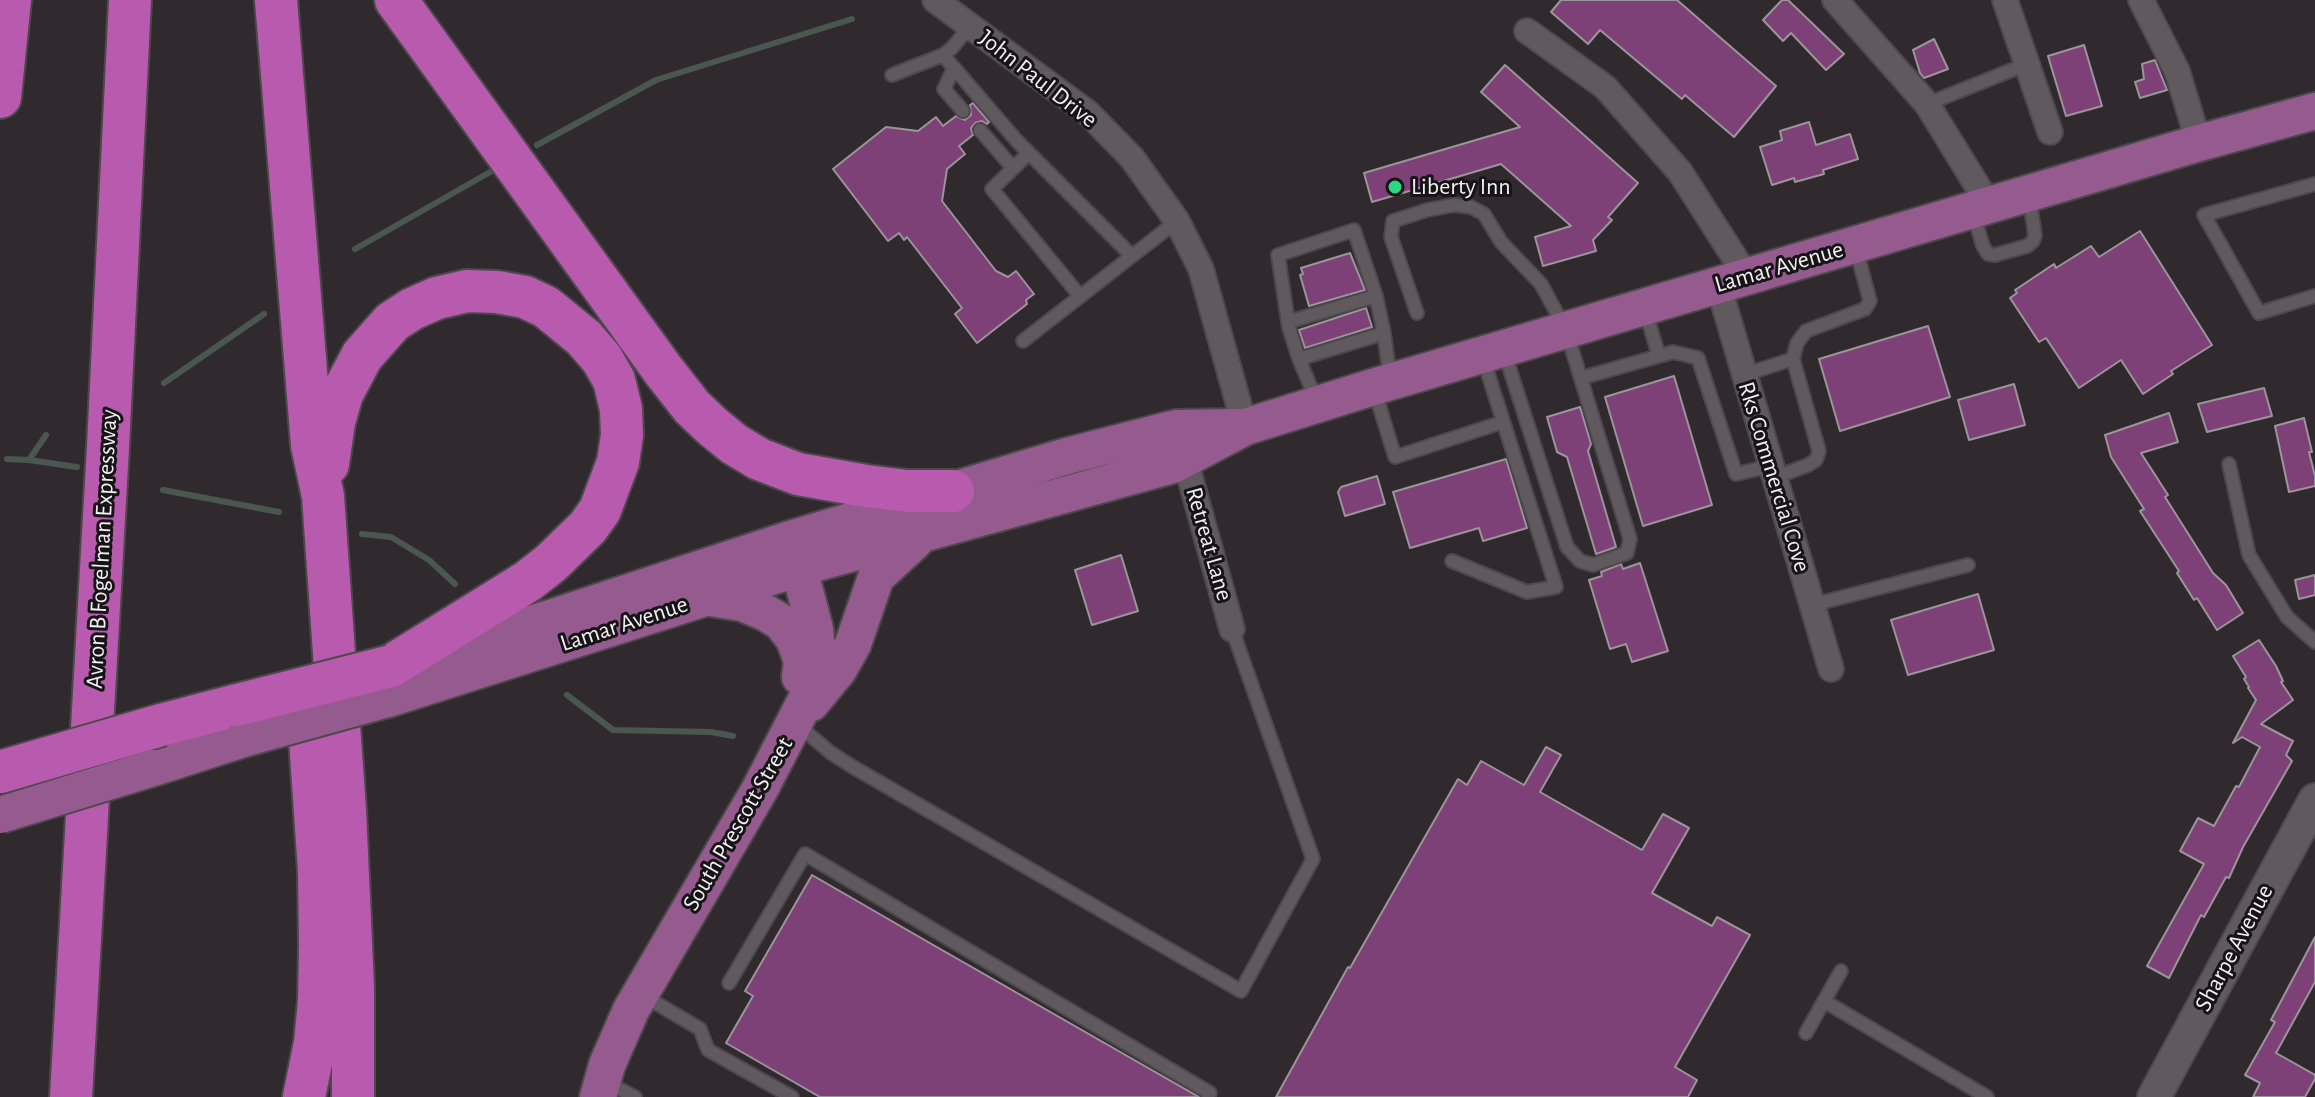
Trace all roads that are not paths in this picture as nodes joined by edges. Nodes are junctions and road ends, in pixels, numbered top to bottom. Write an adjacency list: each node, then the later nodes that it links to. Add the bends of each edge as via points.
1 (10, 0): 16 (highway)
2 (130, 0): 77 (highway, Avron B Fogelman Expressway)
3 (264, 0): 78 (highway, via 273,220 319,871 319,1001)
4 (276, 0): 55 (highway, via 312,445)
5 (396, 0): 54 (highway, via 663,370 712,426 759,459 798,474 907,491)
6 (935, 0): 10 (street, John Paul Drive)
7 (1835, 0): 17 (street)
8 (2005, 0): 13 (street)
9 (2141, 0): 22 (street, via 2177,71)
10 (970, 26): 12 (lane); 28 (street, John Paul Drive, via 1088,113 1132,158)
11 (1527, 31): 31 (street, Rks Commercial Cove, via 1605,87 1680,172)
12 (943, 55): 14 (lane); 15 (lane)
13 (2027, 64): 17 (lane); 21 (street)
14 (954, 68): 18 (lane, via 944,89); 23 (lane)
15 (892, 75)
16 (0, 97)
17 (1927, 104): 27 (street)
18 (963, 111)
19 (2312, 116): 22 (main road, Lamar Avenue)
20 (980, 130): 24 (lane)
21 (2050, 132)
22 (2199, 143): 26 (main road, Lamar Avenue)
23 (1029, 153): 24 (lane); 30 (lane)
24 (1013, 168): 32 (lane, via 992,189)
25 (2315, 184): 34 (lane, via 2204,215 2259,313)
26 (2029, 193): 27 (main road, Lamar Avenue); 27 (lane, via 2035,235 2027,246 1988,254)
27 (1980, 208): 29 (main road, Lamar Avenue)
28 (1177, 221): 30 (lane); 50 (street, John Paul Drive, via 1201,269)
29 (1855, 246): 31 (main road, Lamar Avenue); 44 (lane, via 1870,301 1865,309 1806,331)
30 (1132, 256): 32 (lane)
31 (1733, 281): 35 (main road, Lamar Avenue); 45 (street, Rks Commercial Cove)
32 (1080, 296): 40 (lane)
33 (1376, 296): 37 (lane, via 1320,318); 37 (lane, via 1354,230 1278,255); 39 (lane)
34 (2315, 296)
35 (1644, 307): 38 (main road, Lamar Avenue); 42 (lane)
36 (1417, 313): 38 (lane, via 1391,237 1393,221 1454,205 1484,214 1501,242 1541,284)
37 (1288, 322): 43 (lane)
38 (1566, 330): 41 (main road, Lamar Avenue); 46 (lane)
39 (1384, 333): 43 (lane); 47 (lane)
40 (1023, 341)
41 (1493, 352): 46 (lane, via 1567,547 1580,561 1593,565 1627,553 1630,539); 47 (main road, Lamar Avenue); 49 (lane)
42 (1659, 356): 46 (lane); 53 (lane, via 1673,352 1698,358 1736,474)
43 (1299, 359): 48 (lane)
44 (1793, 359): 45 (lane); 53 (lane, via 1819,451 1808,465)
45 (1743, 375): 53 (street, Rks Commercial Cove)
46 (1581, 378)
47 (1382, 385): 48 (main road, Lamar Avenue); 49 (lane, via 1395,457)
48 (1318, 405): 50 (main road, Lamar Avenue)
49 (1503, 422): 58 (lane, via 1556,587 1527,592)
50 (1245, 427): 51 (main road, Lamar Avenue); 54 (main road, Lamar Avenue, via 1176,428)
51 (1185, 459): 56 (main road, Lamar Avenue); 62 (street, Retreat Lane)
52 (2229, 464): 63 (lane, via 2249,555 2287,617)
53 (1772, 472): 61 (street, Rks Commercial Cove)
54 (953, 491): 57 (main road, Lamar Avenue)
55 (323, 496): 65 (highway, via 334,422 350,375 392,322 437,298 467,291 525,297 584,338 614,380 621,409 618,462 588,527 528,581); 79 (highway, via 345,810)
56 (922, 535): 57 (main road, Lamar Avenue); 67 (main road, via 876,577 853,644)
57 (793, 554): 60 (main road, Lamar Avenue); 65 (main road, Lamar Avenue, via 547,619); 67 (main road, South Prescott Street, via 817,651 809,694)
58 (1452, 561)
59 (1968, 565): 61 (lane)
60 (709, 597): 65 (main road, Lamar Avenue); 67 (main road, via 766,613 794,639 802,661)
61 (1812, 605): 64 (street, Rks Commercial Cove)
62 (1232, 629): 67 (lane, via 1313,859 1241,991 853,767)
63 (2315, 642)
64 (1831, 669)
65 (389, 682): 66 (highway, Lamar Avenue, bridge)
66 (240, 722): 68 (highway, Lamar Avenue, bridge, via 161,725); 70 (main road, Lamar Avenue, bridge, via 153,768)
67 (795, 723): 73 (main road, South Prescott Street)
68 (0, 772)
69 (2315, 800): 84 (street, Sharpe Avenue)
70 (0, 815)
71 (1841, 971): 74 (lane)
72 (729, 983): 82 (lane, via 805,854 1210,1093)
73 (641, 994): 76 (main road, South Prescott Street); 81 (lane, via 700,1029 708,1050)
74 (1824, 1001): 75 (lane); 83 (lane)
75 (1806, 1033)
76 (600, 1088): 80 (lane)
77 (71, 1097)
78 (304, 1097)
79 (353, 1097)
80 (635, 1097)
81 (792, 1097)
82 (1208, 1097)
83 (1987, 1097)
84 (2154, 1097)

